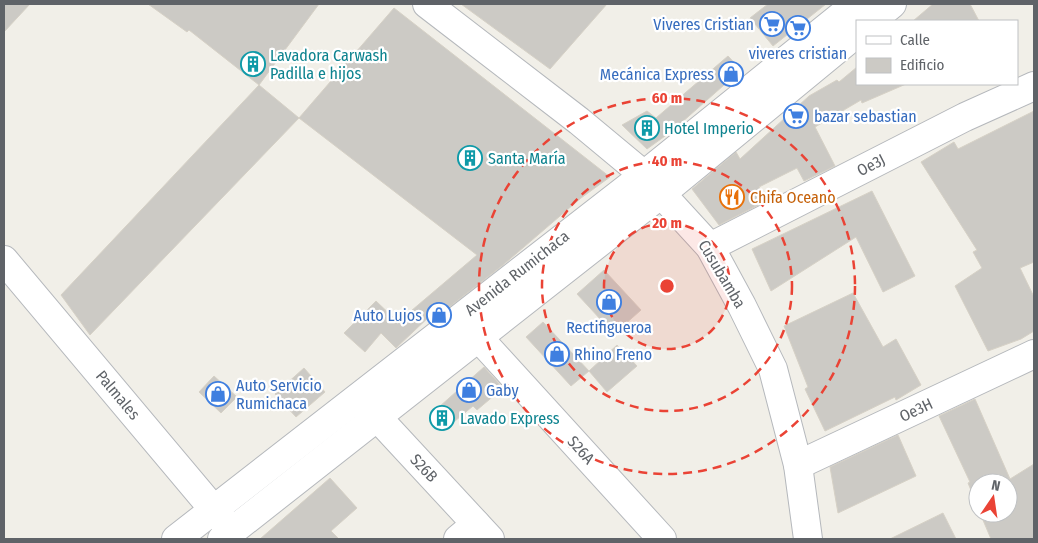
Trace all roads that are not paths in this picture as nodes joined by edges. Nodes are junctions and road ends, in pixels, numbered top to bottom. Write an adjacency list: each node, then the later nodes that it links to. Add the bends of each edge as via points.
1 (427, 4): 7 (street, Cusubamba, via 579,121)
2 (856, 4): 7 (street, Avenida Rumichaca)
3 (892, 4): 4 (street)
4 (872, 20)
5 (856, 34): 7 (street, Avenida Rumichaca)
6 (1034, 86): 8 (street, Oe3J, via 965,117)
7 (652, 185): 8 (street, Cusubamba); 10 (street, Avenida Rumichaca); 11 (street, Avenida Rumichaca)
8 (710, 247): 15 (street, Cusubamba, via 773,369)
9 (4, 260): 16 (street, Palmales)
10 (460, 316): 11 (street, S26A); 13 (street, Avenida Rumichaca)
11 (477, 338): 14 (street, Avenida Rumichaca); 20 (street, S26A)
12 (1034, 354): 15 (street, Oe3H)
13 (359, 396): 14 (street, S26B); 16 (street, Avenida Rumichaca)
14 (375, 417): 17 (street, S26B); 18 (street, Avenida Rumichaca)
15 (798, 465): 21 (street, Cusubamba)
16 (214, 509): 18 (street, Palmales); 19 (street, Avenida Rumichaca)
17 (475, 534)
18 (227, 535)
19 (176, 539)
20 (662, 539)
21 (808, 539)

